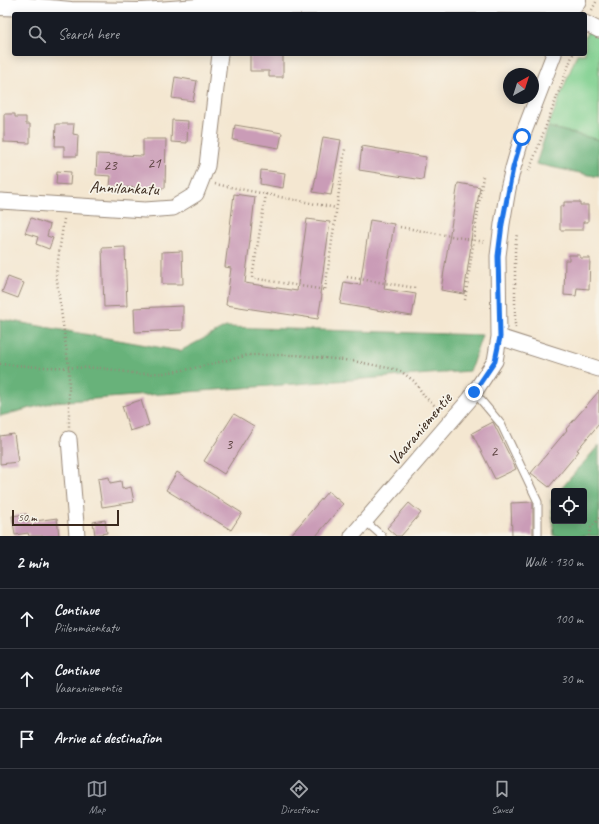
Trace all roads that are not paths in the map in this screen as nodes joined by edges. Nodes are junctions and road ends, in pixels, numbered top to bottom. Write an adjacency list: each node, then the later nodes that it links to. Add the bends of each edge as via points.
1 (10, 4): 3 (street, via 71,11)
2 (574, 6): 3 (street, via 502,4)
3 (225, 10)
4 (587, 24): 5 (street)
5 (599, 30)
6 (220, 56): 8 (street, Annilankatu, via 207,166 196,194 173,208 145,210)
7 (553, 56): 9 (street, Vaaraniementie, via 513,168 502,224 498,256)
8 (0, 201)
9 (500, 337): 10 (street); 11 (street, Vaaraniementie, via 495,361)
10 (599, 369)
11 (474, 392): 13 (street, Vaaraniementie); 17 (lane, via 501,424 538,502)
12 (69, 439): 14 (street)
13 (365, 521): 15 (street, Vaaraniementie); 16 (lane)
14 (77, 536)
15 (352, 536)
16 (382, 536)
17 (538, 536)

